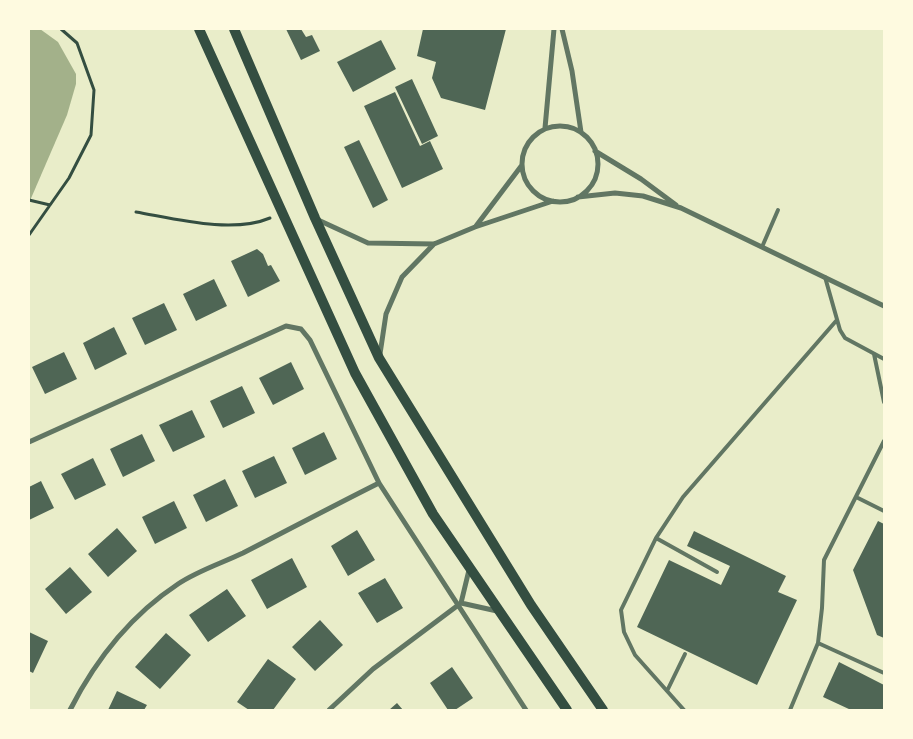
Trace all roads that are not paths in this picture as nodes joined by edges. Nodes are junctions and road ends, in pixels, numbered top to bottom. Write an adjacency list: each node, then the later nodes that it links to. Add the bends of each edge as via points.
1 (199, 29): 30 (main road, via 355,373 433,514)
2 (234, 29): 13 (main road)
3 (554, 29): 5 (street)
4 (562, 29): 6 (street)
5 (545, 128): 6 (street, via 570,127); 8 (street, via 527,144)
6 (581, 132): 7 (street)
7 (595, 151): 9 (street, via 597,172 593,182); 11 (street)
8 (522, 165): 10 (street, via 529,186); 14 (street)
9 (578, 197): 10 (street); 11 (street, via 615,193 643,196)
10 (552, 201): 14 (street)
11 (681, 208): 16 (street)
12 (778, 210): 16 (lane)
13 (315, 218): 15 (street, via 368,243); 21 (main road)
14 (475, 227): 15 (street)
15 (434, 244): 21 (street, via 402,277 386,314)
16 (762, 247): 17 (street)
17 (825, 277): 18 (street); 19 (lane)
18 (884, 306)
19 (836, 322): 20 (lane, via 846,338); 29 (lane, via 683,497)
20 (874, 354): 22 (lane); 23 (lane)
21 (379, 358): 42 (main road, via 531,605)
22 (884, 359)
23 (884, 402)
24 (884, 441): 27 (lane)
25 (29, 442): 26 (street, via 286,326 301,329 310,340)
26 (378, 482): 32 (street); 38 (street, via 179,583 148,607 118,638 86,679)
27 (856, 498): 28 (lane); 34 (lane, via 824,560)
28 (884, 511)
29 (656, 538): 31 (lane); 37 (lane, via 621,610 624,632 635,655)
30 (470, 568): 32 (street); 33 (main road)
31 (717, 572)
32 (459, 605): 33 (street); 39 (street, via 373,669); 40 (street)
33 (500, 612): 41 (main road)
34 (818, 644): 36 (lane); 44 (lane)
35 (684, 654): 37 (lane)
36 (884, 673)
37 (667, 691): 43 (lane)
38 (70, 710)
39 (329, 710)
40 (526, 710)
41 (567, 710)
42 (603, 710)
43 (684, 710)
44 (791, 710)

